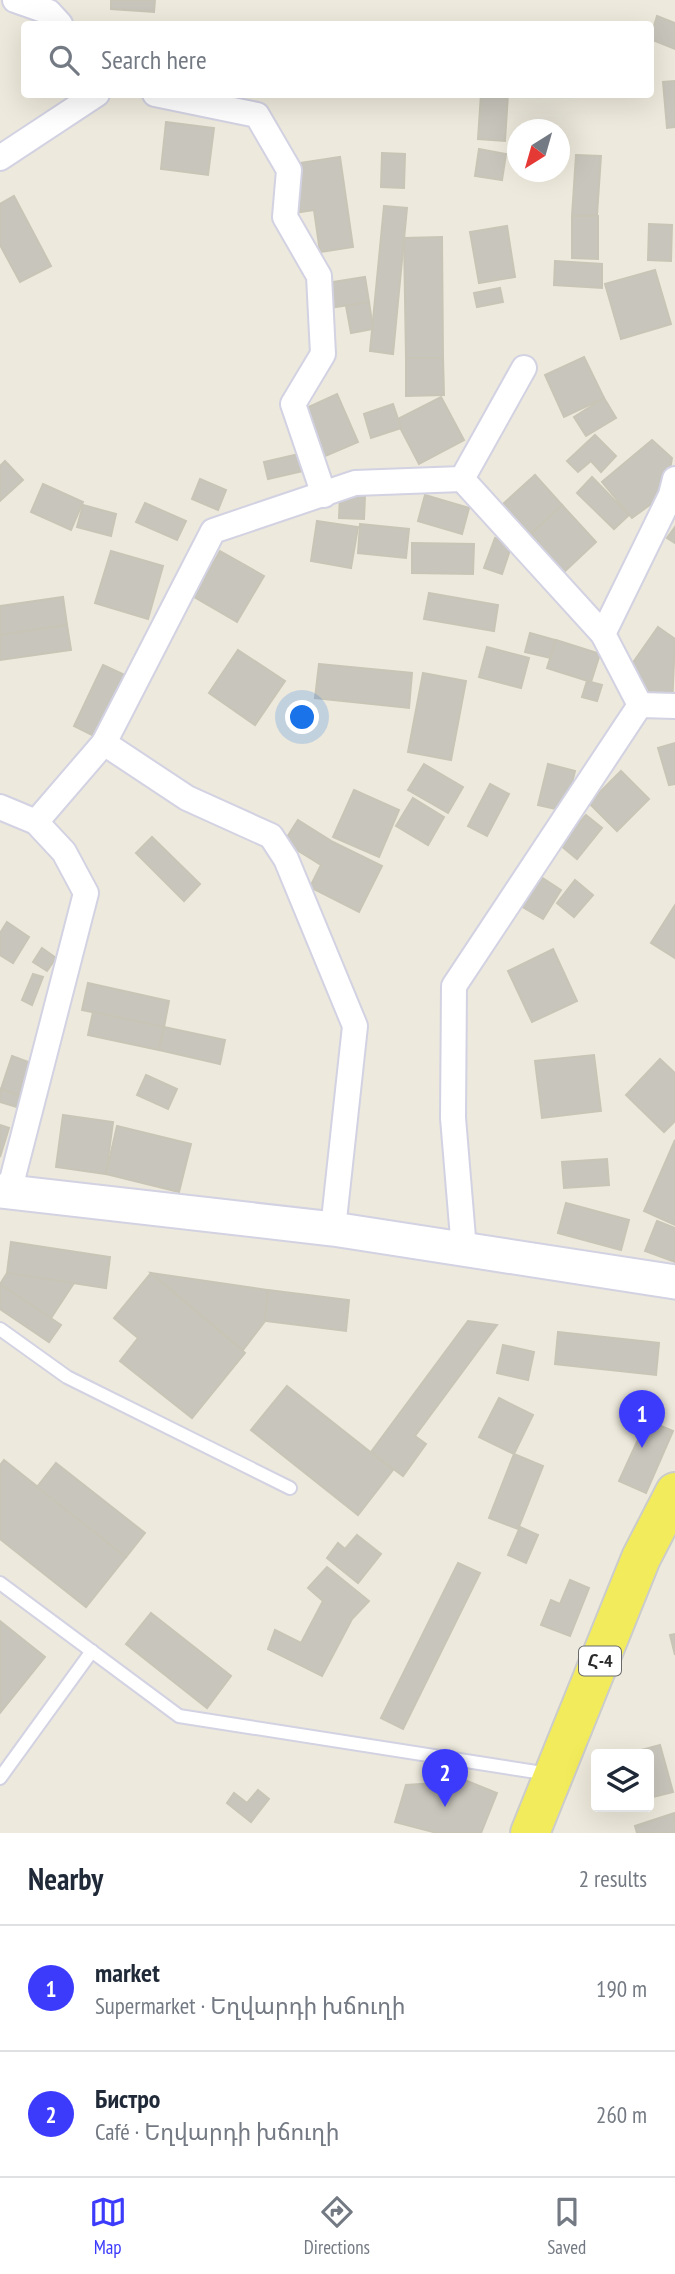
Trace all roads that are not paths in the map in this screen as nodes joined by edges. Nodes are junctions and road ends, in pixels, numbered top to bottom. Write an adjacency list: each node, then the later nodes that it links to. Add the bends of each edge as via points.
1 (15, 0): 2 (street, via 49,12)
2 (57, 21)
3 (91, 98): 5 (street)
4 (174, 98): 9 (street, via 257,115 289,170 285,217 318,276 323,354 293,404)
5 (0, 158)
6 (524, 368): 7 (street)
7 (462, 479): 9 (street, via 355,484); 10 (street)
8 (675, 479): 10 (street)
9 (324, 495): 13 (street, via 213,531)
10 (603, 634): 11 (street)
11 (640, 705): 12 (street); 18 (street, via 454,986 453,1118)
12 (675, 706)
13 (104, 743): 15 (street); 17 (street, via 187,798 271,836 286,859 355,1026)
14 (0, 807): 15 (street)
15 (36, 822): 16 (street, via 64,852 86,893)
16 (4, 1191): 17 (main road)
17 (333, 1229): 18 (main road)
18 (464, 1251): 19 (main road)
19 (675, 1282)
20 (0, 1329): 21 (lane, via 67,1377)
21 (290, 1488)
22 (675, 1492): 26 (main road, Հ-4, via 641,1558)
23 (0, 1583): 24 (lane)
24 (92, 1651): 25 (lane); 26 (lane, via 179,1716)
25 (1, 1774)
26 (554, 1775): 27 (main road, Հ-4)
27 (530, 1833)

